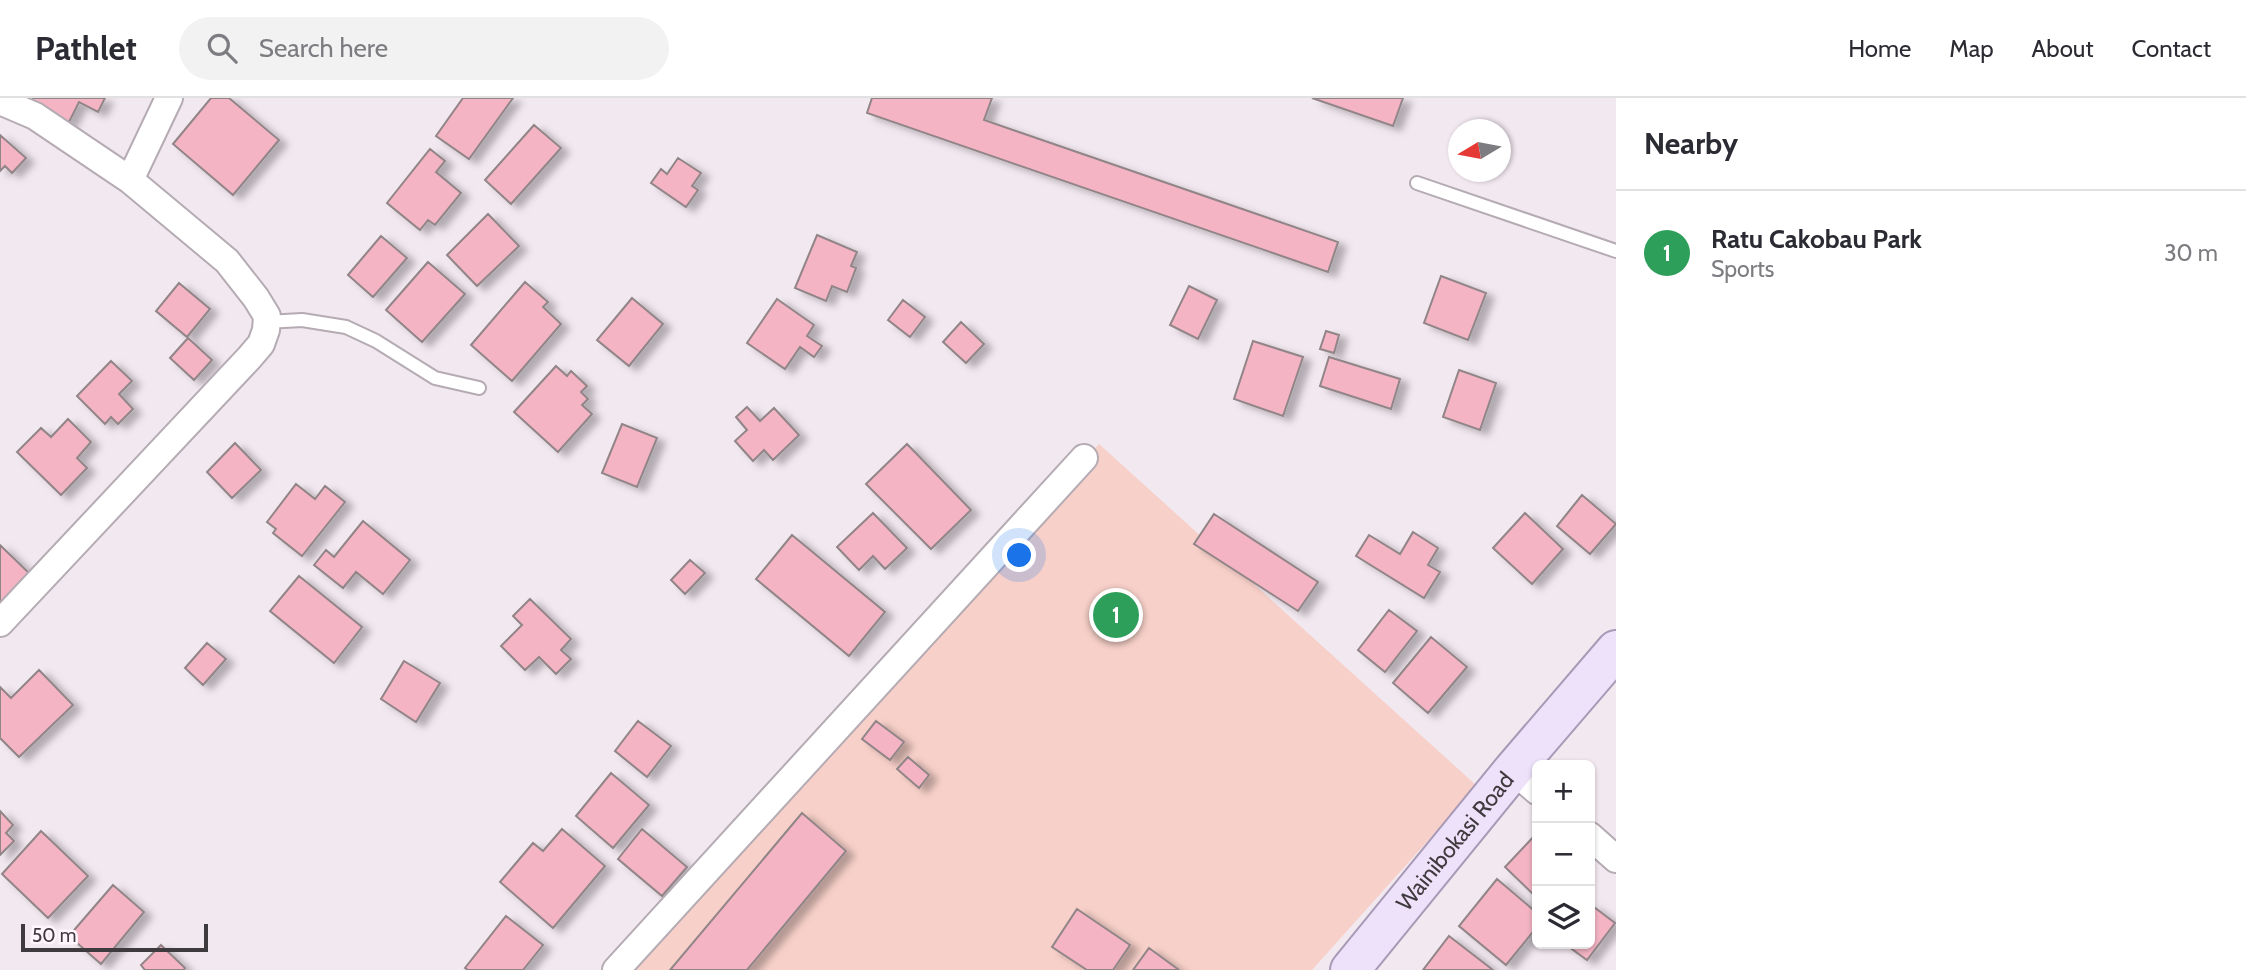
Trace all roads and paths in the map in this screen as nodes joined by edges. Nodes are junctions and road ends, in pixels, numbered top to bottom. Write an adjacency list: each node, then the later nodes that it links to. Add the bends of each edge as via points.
1 (170, 98): 3 (street)
2 (0, 101): 3 (street, via 35,116)
3 (130, 180): 6 (street, via 227,261 256,298)
4 (1417, 183): 5 (lane)
5 (1616, 251)
6 (266, 322): 7 (lane, via 302,320 346,327 435,378); 9 (street, via 261,344 249,358)
7 (479, 388)
8 (1084, 458): 14 (street)
9 (0, 623)
10 (1616, 650): 11 (main road, Wainibokasi Road)
11 (1525, 780): 15 (main road, Wainibokasi Road)
12 (1595, 840): 13 (street)
13 (1616, 859)
14 (616, 970)
15 (1350, 970)

